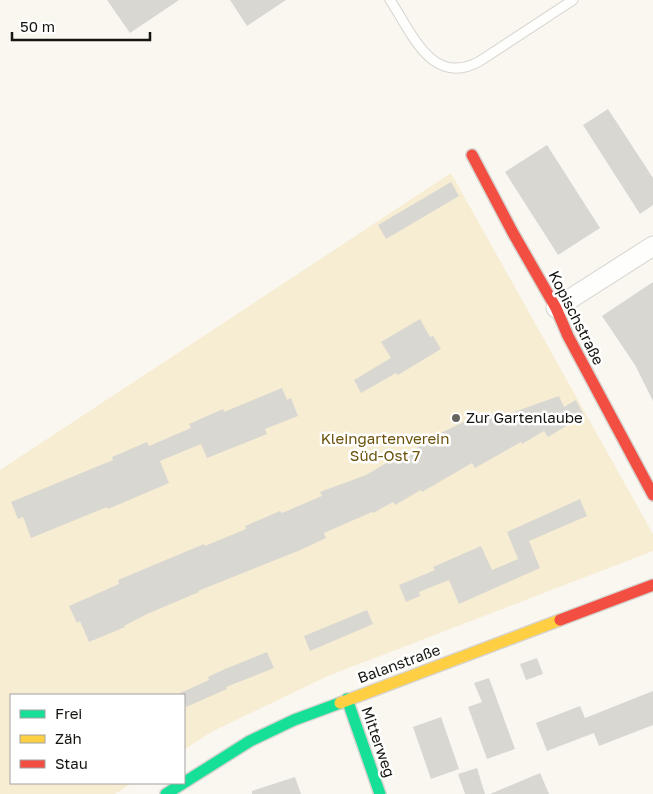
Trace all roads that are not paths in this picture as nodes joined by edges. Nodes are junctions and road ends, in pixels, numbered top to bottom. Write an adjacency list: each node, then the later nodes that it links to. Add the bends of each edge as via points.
1 (390, 0): 2 (lane, via 428,56 442,66 459,69 480,61)
2 (573, 0)
3 (472, 155): 5 (street, Kopischstraße)
4 (653, 246): 5 (street)
5 (556, 308): 6 (street, Kopischstraße)
6 (653, 495)
7 (653, 585): 8 (street, Balanstraße)
8 (347, 699): 9 (street, Balanstraße, via 250,741); 12 (street, Mitterweg)
9 (185, 782)
10 (182, 784): 11 (street, Balanstraße)
11 (166, 794)
12 (380, 794)

